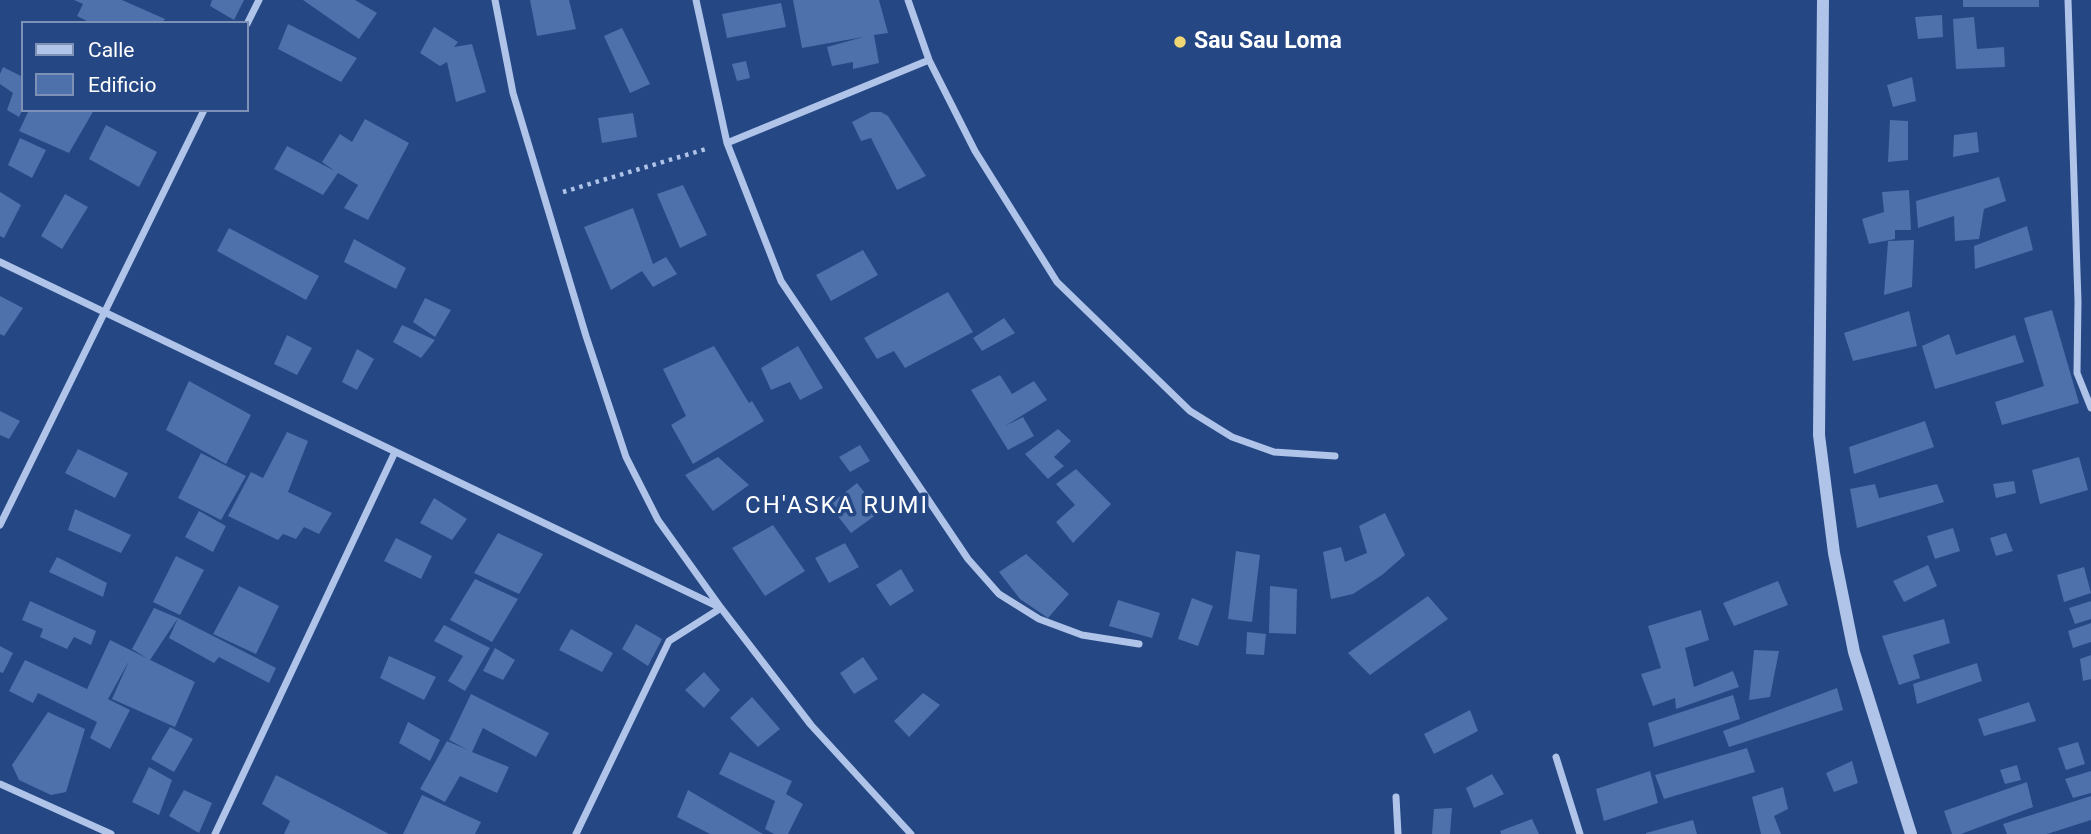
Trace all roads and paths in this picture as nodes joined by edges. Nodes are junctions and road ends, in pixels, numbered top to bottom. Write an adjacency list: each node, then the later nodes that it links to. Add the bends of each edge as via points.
1 (259, 0): 7 (street)
2 (495, 0): 11 (street, via 513,93)
3 (696, 0): 10 (street)
4 (908, 0): 8 (street)
5 (1823, 0): 29 (street, via 1819,435 1834,554 1854,652)
6 (2068, 0): 14 (street, via 2077,373)
7 (248, 22)
8 (929, 60): 10 (street); 16 (street, via 975,151 1057,282 1190,411 1232,437 1273,452)
9 (203, 112): 13 (street)
10 (727, 143): 11 (path); 19 (street, via 781,281 968,559 999,594 1039,620 1082,635)
11 (542, 198): 18 (street, via 626,457 658,520)
12 (0, 262): 13 (street)
13 (106, 311): 15 (street); 17 (street)
14 (2091, 408)
15 (395, 452): 18 (street); 24 (street)
16 (1335, 456)
17 (0, 526)
18 (721, 608): 25 (street, via 669,641); 26 (street, via 811,725)
19 (1139, 644)
20 (1556, 757): 28 (street)
21 (0, 784): 23 (street)
22 (1396, 797): 27 (street)
23 (111, 834)
24 (215, 834)
25 (576, 834)
26 (911, 834)
27 (1398, 834)
28 (1580, 834)
29 (1911, 834)

